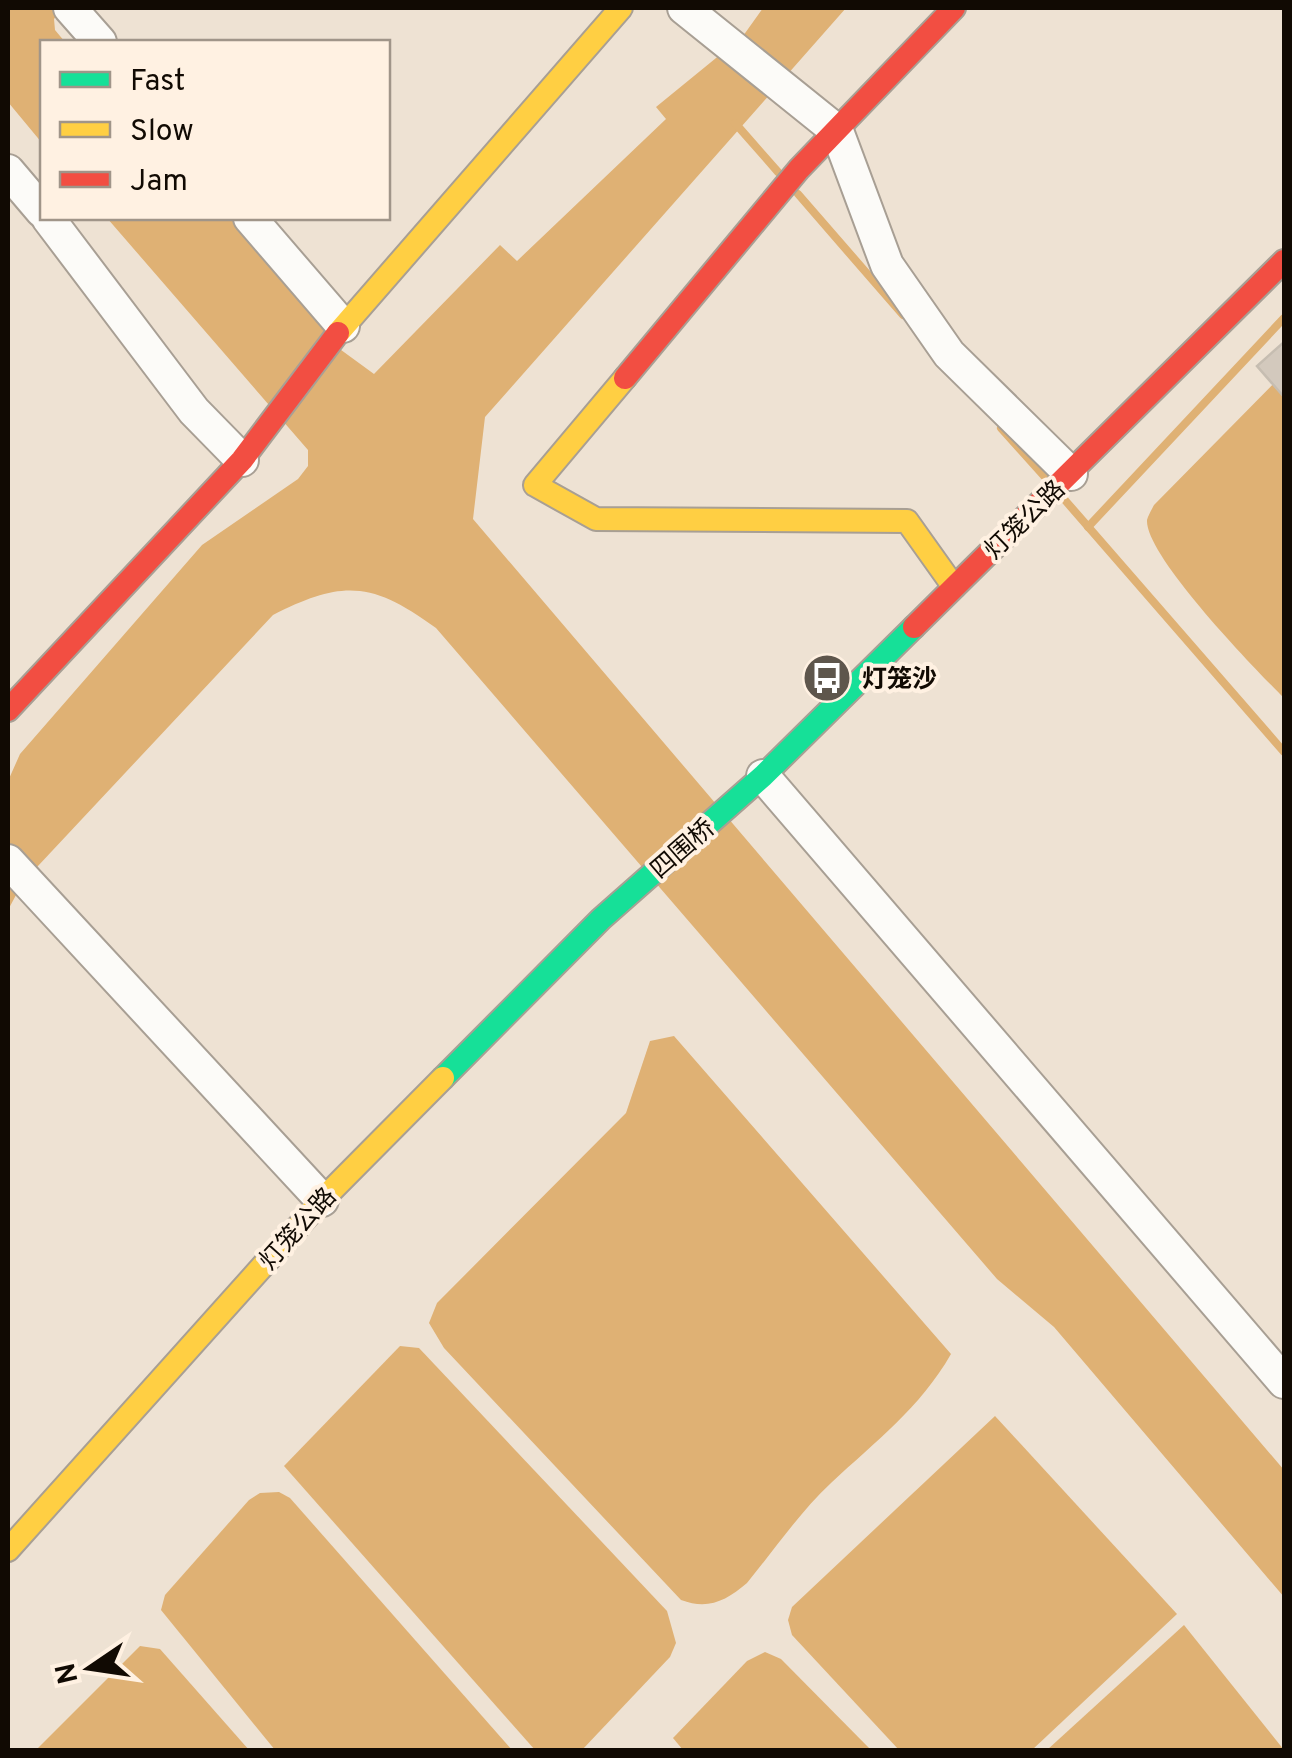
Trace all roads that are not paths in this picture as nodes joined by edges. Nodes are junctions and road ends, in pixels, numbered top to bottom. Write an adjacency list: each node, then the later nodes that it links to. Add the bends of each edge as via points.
1 (70, 8): 5 (street)
2 (621, 8): 12 (street)
3 (684, 8): 6 (street)
4 (954, 8): 6 (street)
5 (98, 40)
6 (837, 131): 14 (street, via 887,265 949,354); 15 (street, via 534,485 596,519 907,521)
7 (8, 171): 8 (street)
8 (40, 209)
9 (50, 220): 13 (street, via 194,411)
10 (252, 220): 12 (street)
11 (1284, 261): 14 (street, 灯笼公路)
12 (343, 326): 13 (street)
13 (242, 460): 16 (street)
14 (1064, 482): 15 (street, 灯笼公路)
15 (954, 587): 17 (street, 灯笼公路)
16 (8, 710)
17 (763, 776): 19 (street, 四围桥); 21 (street)
18 (8, 860): 20 (street)
19 (601, 919): 20 (street, 灯笼公路)
20 (322, 1200): 22 (street, 灯笼公路)
21 (1284, 1382)
22 (8, 1550)

